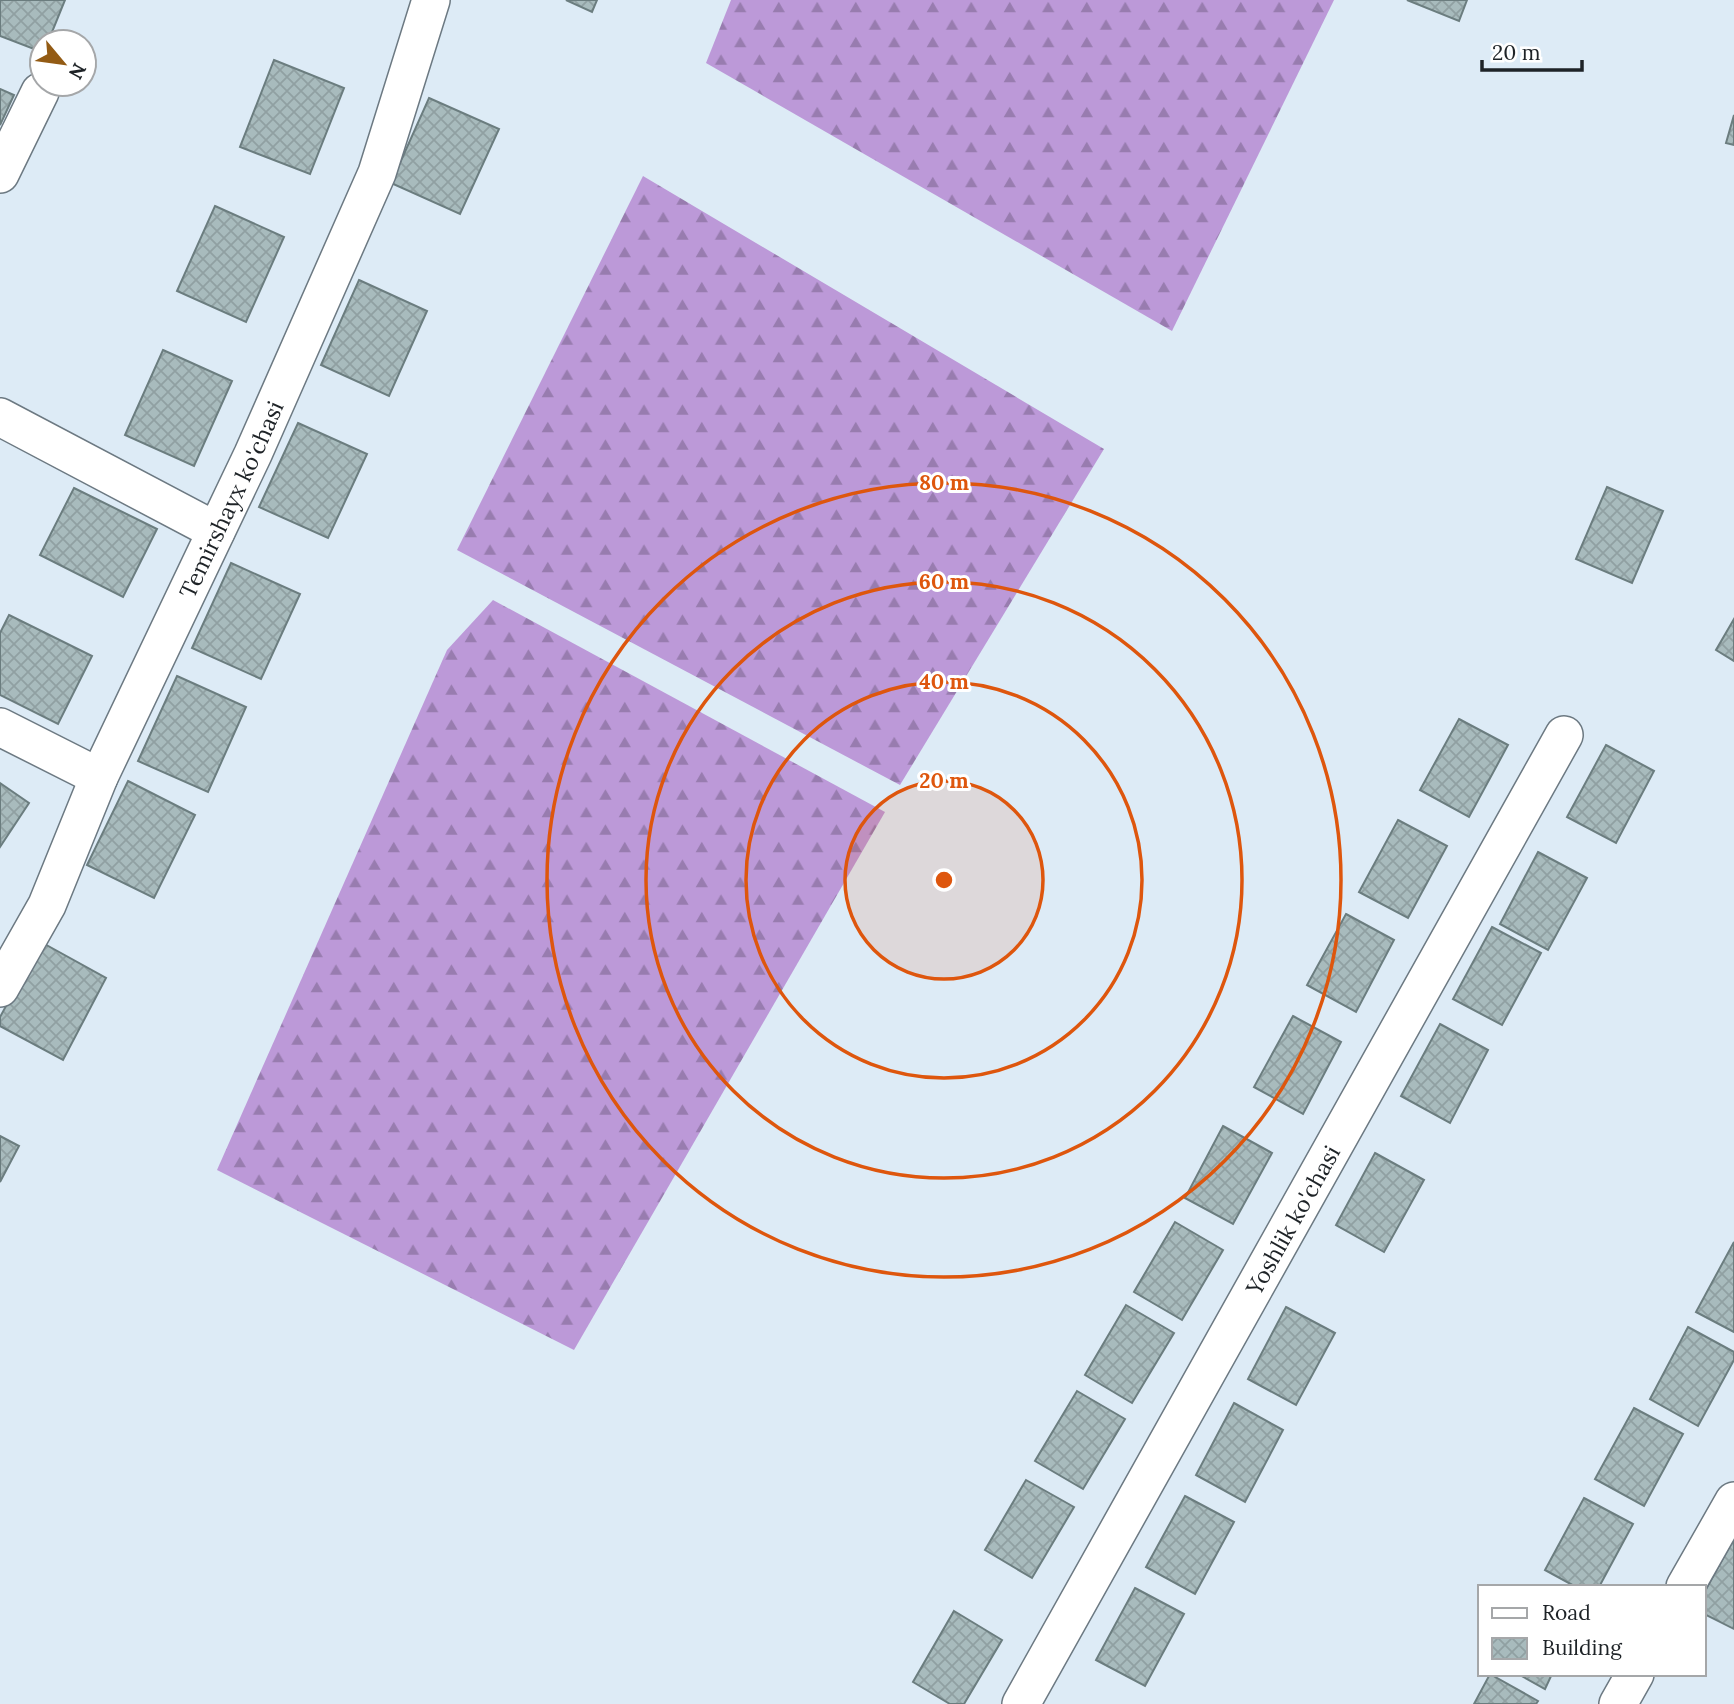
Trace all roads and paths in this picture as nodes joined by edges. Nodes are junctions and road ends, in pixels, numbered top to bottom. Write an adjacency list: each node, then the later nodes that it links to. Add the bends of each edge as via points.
1 (431, 0): 5 (street, Temirshayx ko'chasi, via 377,173)
2 (37, 98): 3 (street)
3 (0, 174)
4 (0, 417): 5 (street)
5 (216, 531): 8 (street, Temirshayx ko'chasi)
6 (0, 727): 8 (street)
7 (1564, 735): 13 (street, Yoshlik ko'chasi)
8 (99, 777): 9 (street, Temirshayx ko'chasi, via 47,905)
9 (0, 988)
10 (1734, 1501): 11 (street)
11 (1686, 1585)
12 (1634, 1676): 14 (street)
13 (1021, 1704)
14 (1618, 1704)

